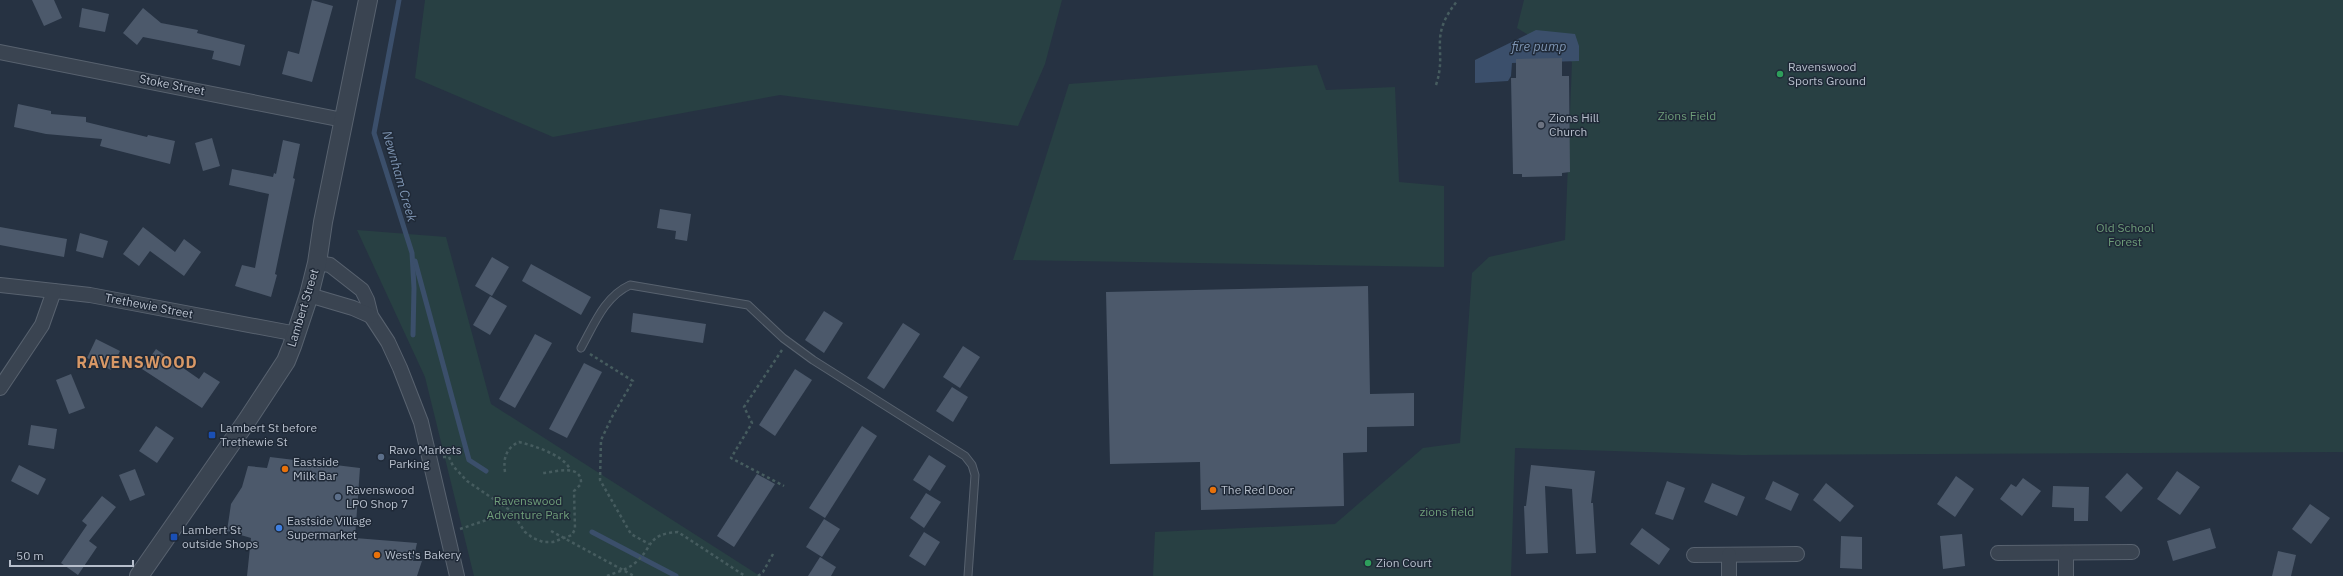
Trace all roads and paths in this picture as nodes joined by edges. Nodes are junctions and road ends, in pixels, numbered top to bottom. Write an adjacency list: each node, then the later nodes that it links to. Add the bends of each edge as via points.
1 (368, 0): 5 (street, Lambert Street)
2 (1458, 0): 4 (path, via 1446,15 1440,33)
3 (0, 52): 5 (street, Stoke Street)
4 (1436, 85)
5 (343, 120): 6 (street, Lambert Street)
6 (316, 263): 9 (street, Lambert Street); 10 (street, via 330,265 362,290)
7 (0, 285): 8 (street, Trethewie Street)
8 (54, 291): 11 (street, Trethewie Street, via 90,294); 14 (street, via 42,325)
9 (309, 295): 10 (street, via 348,306); 11 (street, Lambert Street)
10 (371, 316): 15 (street, via 388,342 413,399)
11 (297, 334): 33 (street, Lambert Street, via 286,361 274,380)
12 (788, 341): 13 (lane, via 748,305 630,285 616,291 605,305); 19 (path, via 744,407 752,423 731,458); 39 (lane, via 813,360 965,456 972,465 975,475)
13 (581, 348): 24 (path, via 633,381 601,440 600,480 631,534)
14 (0, 388)
15 (431, 460): 20 (path, via 449,456 453,466 467,481); 34 (street)
16 (570, 469): 17 (path, via 567,464 544,451 519,442 508,450 503,462); 18 (path); 23 (path, via 577,473 581,484 574,491 575,529 572,535)
17 (505, 472)
18 (542, 472)
19 (784, 486)
20 (511, 511): 21 (path); 23 (path, via 524,532 533,538 543,542)
21 (459, 529)
22 (551, 531): 23 (path)
23 (565, 538): 32 (path)
24 (649, 544): 32 (path, via 636,562); 37 (path, via 665,533 678,532)
25 (2132, 552): 26 (street)
26 (2066, 553): 30 (street); 41 (street)
27 (773, 554): 38 (path)
28 (1694, 554): 31 (street)
29 (1797, 554): 31 (street)
30 (1998, 554)
31 (1729, 555): 40 (street)
32 (622, 570): 35 (path); 36 (path)
33 (139, 576)
34 (457, 576)
35 (607, 576)
36 (634, 576)
37 (745, 576)
38 (758, 576)
39 (968, 576)
40 (1728, 576)
41 (2066, 576)

